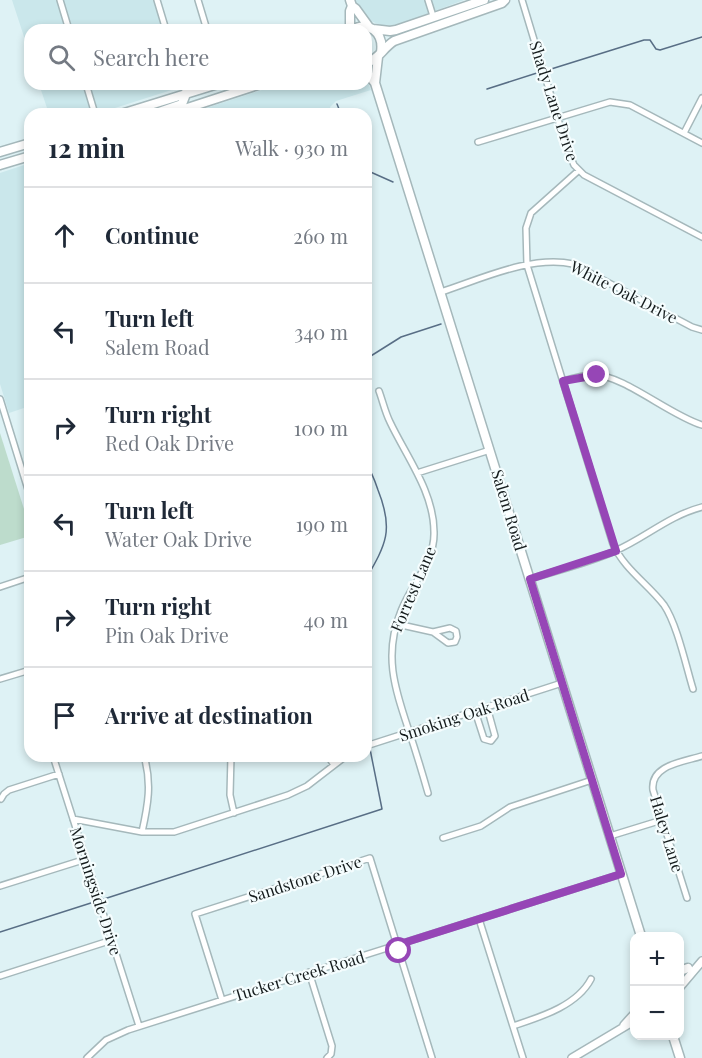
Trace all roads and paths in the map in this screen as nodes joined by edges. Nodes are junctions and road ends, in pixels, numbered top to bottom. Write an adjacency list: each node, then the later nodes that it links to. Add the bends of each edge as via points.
1 (60, 0): 12 (street)
2 (157, 0): 13 (street)
3 (198, 0): 14 (street)
4 (428, 0): 10 (street)
5 (484, 0): 10 (main road)
6 (498, 0): 11 (main road)
7 (505, 0): 11 (main road)
8 (522, 0): 35 (street, Shady Lane Drive)
9 (351, 3): 15 (main road); 16 (main road)
10 (433, 16): 17 (main road, via 390,31)
11 (466, 16): 19 (main road, via 394,41)
12 (67, 24)
13 (164, 24)
14 (205, 24)
15 (351, 24)
16 (368, 24)
17 (372, 28)
18 (372, 29): 19 (main road, via 380,37)
19 (379, 54): 20 (main road); 22 (main road, Salem Road)
20 (372, 59)
21 (372, 79): 22 (main road, Salem Road)
22 (375, 83): 46 (main road, Salem Road)
23 (88, 90): 30 (street)
24 (185, 90): 27 (street)
25 (199, 90): 27 (main road)
26 (241, 90): 34 (main road)
27 (186, 94): 28 (main road); 33 (main road, via 182,104)
28 (175, 98): 31 (main road); 32 (main road)
29 (702, 98): 36 (street)
30 (93, 108)
31 (141, 108)
32 (161, 108)
33 (170, 108)
34 (187, 108)
35 (558, 117): 36 (street, via 621,102); 37 (street); 43 (street, Shady Lane Drive)
36 (684, 133): 38 (street)
37 (478, 142)
38 (702, 143)
39 (24, 145): 40 (main road)
40 (0, 152)
41 (24, 158): 42 (main road)
42 (0, 165)
43 (578, 171): 44 (street, Shady Lane Drive); 45 (street, via 531,213 526,235)
44 (702, 237)
45 (527, 265): 46 (street, White Oak Drive); 47 (street, White Oak Drive, via 550,261 573,264); 48 (street)
46 (441, 292): 52 (main road, Salem Road)
47 (702, 330)
48 (563, 381): 51 (street, via 606,377); 56 (street)
49 (380, 391): 53 (street, Forrest Lane, via 389,420)
50 (0, 399): 54 (street)
51 (702, 425)
52 (490, 450): 53 (street); 58 (main road, Salem Road)
53 (417, 473): 60 (street, Forrest Lane, via 433,517 434,541)
54 (24, 477)
55 (702, 507): 56 (street, via 670,519)
56 (616, 551): 58 (street); 65 (street, via 664,605)
57 (24, 579): 59 (street)
58 (530, 579): 64 (main road, Salem Road)
59 (0, 587)
60 (397, 624): 61 (street); 68 (street, Forrest Lane, via 392,641 392,672)
61 (433, 632)
62 (24, 672): 63 (street)
63 (0, 679)
64 (562, 683): 66 (street, Smoking Oak Road); 78 (main road, Salem Road)
65 (693, 689)
66 (487, 707): 67 (street, Smoking Oak Road); 67 (street, via 495,736 491,741 484,739)
67 (475, 711): 68 (street, Smoking Oak Road)
68 (409, 732): 69 (street, Smoking Oak Road); 79 (street, Forrest Lane)
69 (372, 744)
70 (702, 756): 83 (street, Haley Lane, via 659,771 653,779)
71 (55, 762): 77 (street, Morningside Drive)
72 (146, 762): 84 (street, via 150,791)
73 (231, 762): 81 (street)
74 (332, 762): 76 (street)
75 (338, 762): 76 (street)
76 (334, 765): 81 (street, via 297,792)
77 (59, 774): 80 (street, via 9,790); 82 (street, Morningside Drive)
78 (592, 780): 85 (main road, Salem Road); 86 (street, via 510,807 481,826)
79 (428, 793)
80 (1, 800)
81 (234, 813): 84 (street, via 174,832)
82 (73, 819): 84 (street); 87 (street, Morningside Drive)
83 (662, 819): 85 (street); 90 (street, Haley Lane)
84 (142, 832)
85 (610, 836): 88 (main road, Salem Road)
86 (443, 838)
87 (86, 859): 89 (street); 93 (street, Morningside Drive)
88 (621, 874): 91 (street, Tucker Creek Road); 92 (main road, Salem Road)
89 (0, 886)
90 (687, 898)
91 (479, 919): 94 (street, Tucker Creek Road); 105 (street)
92 (640, 932)
93 (112, 940): 98 (street); 104 (street, Morningside Drive)
94 (397, 945): 97 (street, Tucker Creek Road); 101 (street, Sandstone Drive, via 370,858 195,914); 110 (street, Sandstone Drive)
95 (702, 960): 96 (street); 100 (street)
96 (684, 969)
97 (309, 972): 101 (street, Tucker Creek Road); 109 (street, via 331,1042)
98 (0, 976)
99 (591, 979): 105 (street, via 580,994)
100 (681, 986)
101 (222, 1000): 104 (street, Tucker Creek Road)
102 (630, 1018): 106 (street)
103 (630, 1024): 106 (street)
104 (139, 1026): 108 (street, Tucker Creek Road, via 106,1040)
105 (513, 1026): 111 (street)
106 (622, 1027): 112 (street)
107 (674, 1040): 113 (main road)
108 (87, 1058)
109 (327, 1058)
110 (432, 1058)
111 (523, 1058)
112 (572, 1058)
113 (680, 1058)

